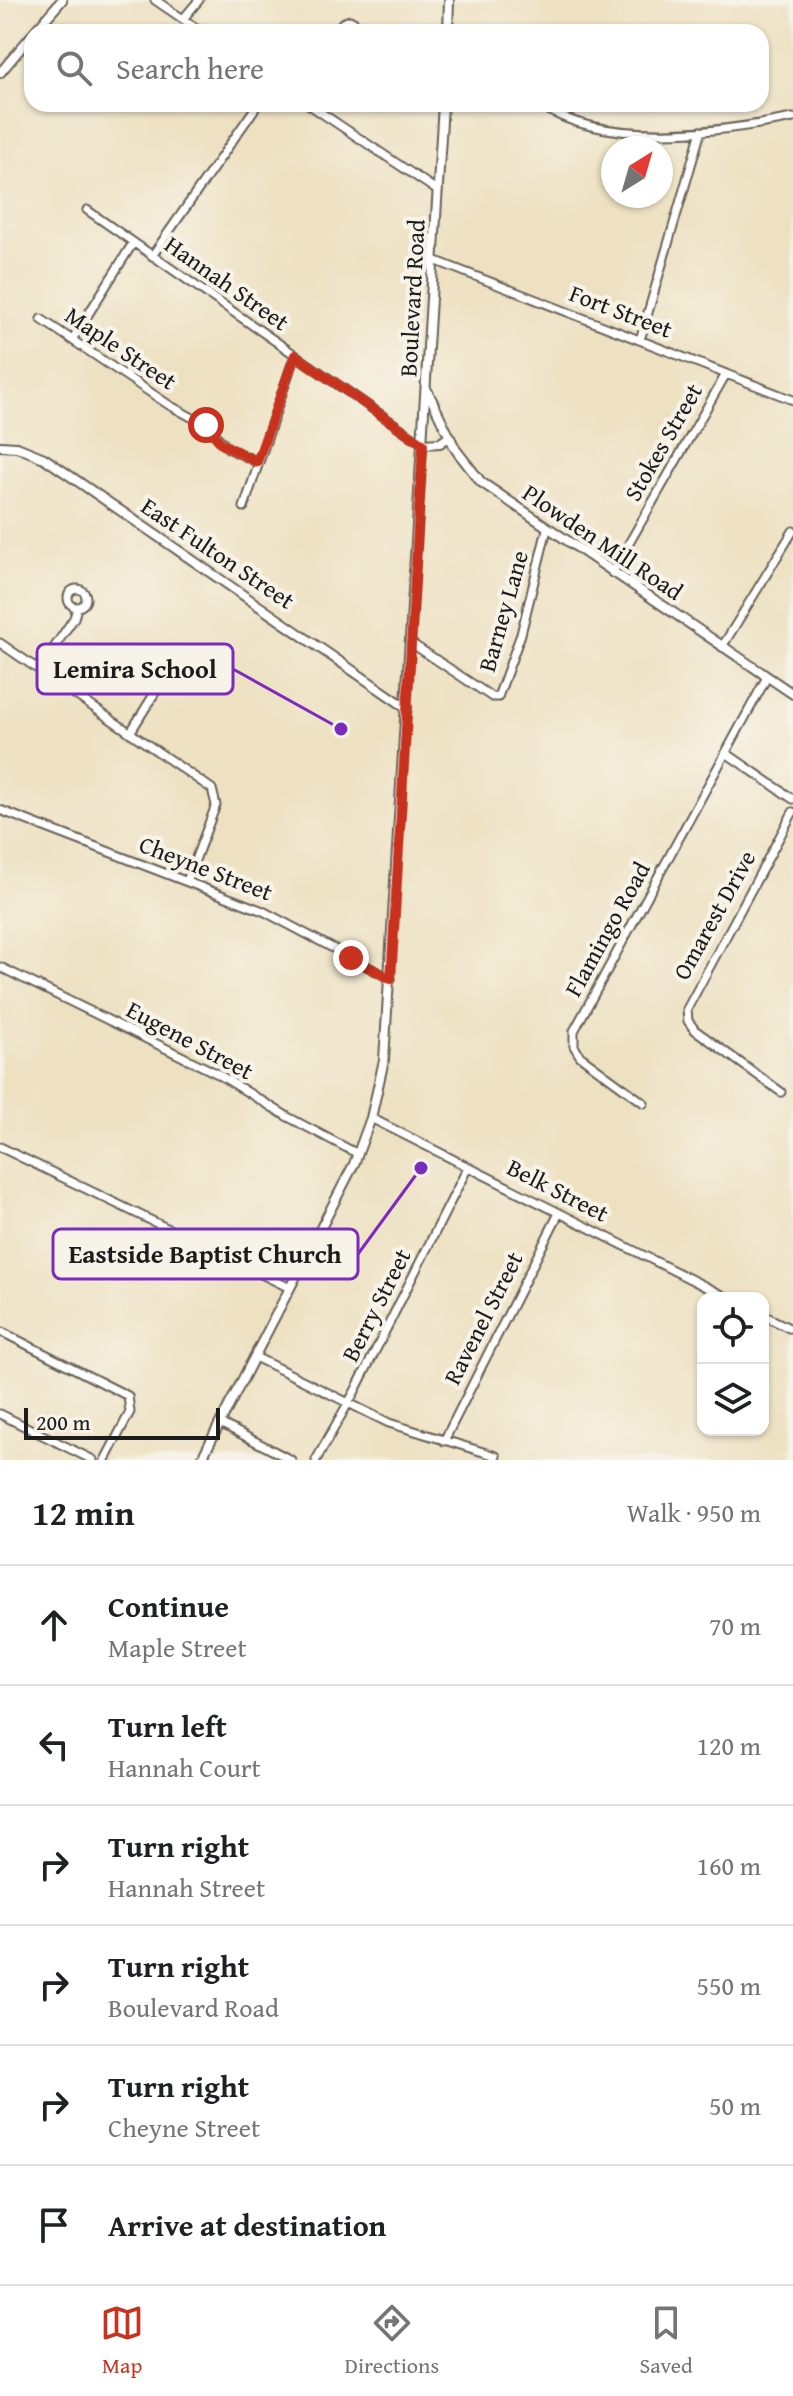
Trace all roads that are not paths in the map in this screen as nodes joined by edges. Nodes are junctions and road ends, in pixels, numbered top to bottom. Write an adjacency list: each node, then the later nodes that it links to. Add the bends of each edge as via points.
1 (62, 0): 6 (street)
2 (155, 0): 5 (street)
3 (199, 0): 5 (street)
4 (449, 0): 8 (street)
5 (183, 19): 7 (street)
6 (41, 24)
7 (190, 24)
8 (448, 24)
9 (24, 44): 10 (street)
10 (0, 73)
11 (252, 112): 20 (street)
12 (320, 112): 17 (street)
13 (443, 112): 17 (street, Boulevard Road)
14 (556, 112): 16 (street, via 584,125)
15 (793, 118): 16 (street)
16 (701, 131): 24 (street)
17 (438, 191): 21 (street, Boulevard Road)
18 (87, 210): 19 (street, Hannah Street)
19 (133, 243): 20 (street, Hannah Street); 23 (street)
20 (152, 256): 25 (street, Hannah Street)
21 (434, 260): 24 (street, Fort Street); 27 (street, Boulevard Road)
22 (41, 319): 23 (street, Maple Street)
23 (72, 340): 32 (street, Maple Street, via 208,426 228,448)
24 (640, 340): 26 (street, Fort Street)
25 (295, 355): 30 (street, Hannah Street); 32 (street)
26 (726, 374): 28 (street, Fort Street); 36 (street, Stokes Street)
27 (426, 390): 29 (street, Plowden Mill Road); 30 (street, Boulevard Road)
28 (793, 400)
29 (449, 437): 30 (street); 34 (street, Plowden Mill Road, via 481,482)
30 (423, 444): 39 (street, Boulevard Road)
31 (0, 446): 45 (street, East Fulton Street, via 44,458)
32 (257, 462): 33 (street)
33 (244, 507)
34 (547, 529): 36 (street, Plowden Mill Road); 39 (street, Barney Lane, via 521,634 498,697)
35 (793, 531): 40 (street)
36 (612, 573): 40 (street, Plowden Mill Road)
37 (77, 608): 41 (street)
38 (0, 643): 41 (street)
39 (411, 643): 45 (street, Boulevard Road)
40 (722, 647): 43 (street, Plowden Mill Road)
41 (39, 670): 46 (street)
42 (169, 670): 46 (street)
43 (767, 677): 44 (street, Plowden Mill Road); 47 (street, Flamingo Road)
44 (793, 694)
45 (407, 708): 53 (street, Boulevard Road)
46 (130, 733): 51 (street, via 216,794)
47 (726, 753): 48 (street); 55 (street, Flamingo Road, via 574,1031 580,1056)
48 (793, 799)
49 (0, 810): 51 (street, Cheyne Street)
50 (793, 812): 54 (street, Omarest Drive, via 687,1009 695,1030)
51 (187, 881): 53 (street, Cheyne Street, via 274,916)
52 (0, 967): 58 (street, Eugene Street, via 218,1074)
53 (391, 979): 56 (street, Boulevard Road, via 384,1060)
54 (781, 1092)
55 (644, 1103)
56 (371, 1118): 58 (street, Boulevard Road); 59 (street, Belk Street)
57 (0, 1147): 61 (street)
58 (358, 1154): 61 (street, Boulevard Road)
59 (468, 1167): 60 (street, Belk Street); 67 (street, Berry Street)
60 (559, 1213): 62 (street, Belk Street); 70 (street, Ravenel Street)
61 (290, 1288): 66 (street, Boulevard Road)
62 (716, 1292)
63 (769, 1318): 64 (street)
64 (789, 1328)
65 (0, 1331): 73 (street, via 128,1396 130,1412)
66 (255, 1357): 67 (street); 69 (street, Boulevard Road)
67 (347, 1403): 70 (street); 76 (street, Berry Street)
68 (0, 1414): 72 (street)
69 (220, 1423): 74 (street, Boulevard Road); 75 (street)
70 (444, 1441): 71 (street)
71 (496, 1456)
72 (93, 1460)
73 (105, 1460)
74 (201, 1460)
75 (291, 1460)
76 (316, 1460)

